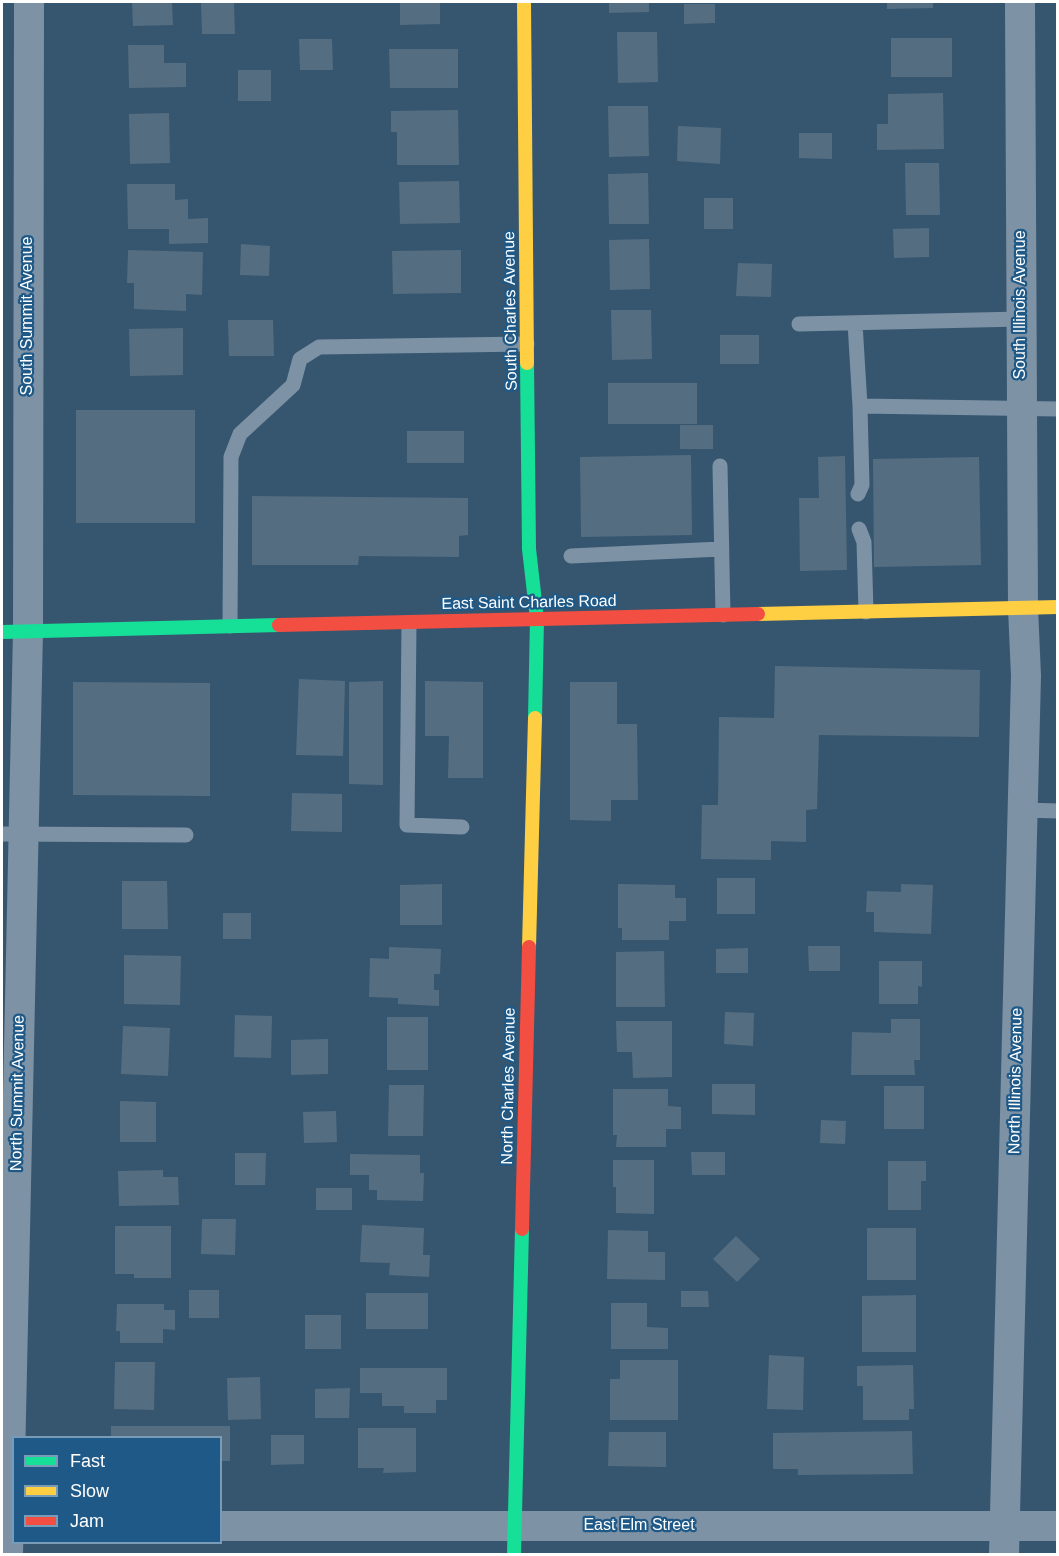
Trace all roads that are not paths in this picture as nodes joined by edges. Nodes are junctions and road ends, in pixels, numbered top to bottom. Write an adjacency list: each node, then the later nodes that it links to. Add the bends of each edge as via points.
1 (29, 2): 23 (street, South Summit Avenue)
2 (524, 2): 7 (street, South Charles Avenue)
3 (1020, 2): 4 (street, South Illinois Avenue)
4 (1021, 319): 5 (lane); 9 (street, South Illinois Avenue)
5 (855, 323): 6 (lane); 8 (lane)
6 (799, 324)
7 (527, 344): 20 (street, South Charles Avenue, via 530,549); 22 (lane, via 319,347 300,359 293,385 240,434 231,458)
8 (860, 406): 9 (lane); 12 (lane)
9 (1022, 409): 10 (lane); 17 (street, South Illinois Avenue)
10 (1058, 409)
11 (720, 466): 14 (lane)
12 (863, 491)
13 (864, 532): 18 (lane)
14 (721, 549): 15 (lane); 19 (lane)
15 (571, 556)
16 (1058, 607): 17 (street, East Saint Charles Road)
17 (1023, 608): 18 (street, East Saint Charles Road); 24 (street, North Illinois Avenue)
18 (866, 612): 19 (street, East Saint Charles Road)
19 (723, 615): 20 (street, East Saint Charles Road)
20 (537, 619): 21 (street, East Saint Charles Road); 32 (street, North Charles Avenue)
21 (409, 622): 22 (street, East Saint Charles Road); 26 (lane, via 407,825)
22 (230, 626): 23 (street, East Saint Charles Road)
23 (15, 632): 27 (street, North Summit Avenue)
24 (1023, 810): 25 (lane); 33 (street, North Illinois Avenue)
25 (1058, 811)
26 (462, 827)
27 (13, 834): 28 (lane); 31 (street, North Summit Avenue)
28 (186, 835)
29 (222, 1526): 32 (street, East Elm Street)
30 (1058, 1526): 33 (street, East Elm Street)
31 (10, 1536)
32 (514, 1540): 33 (street, East Elm Street)
33 (1005, 1540)

